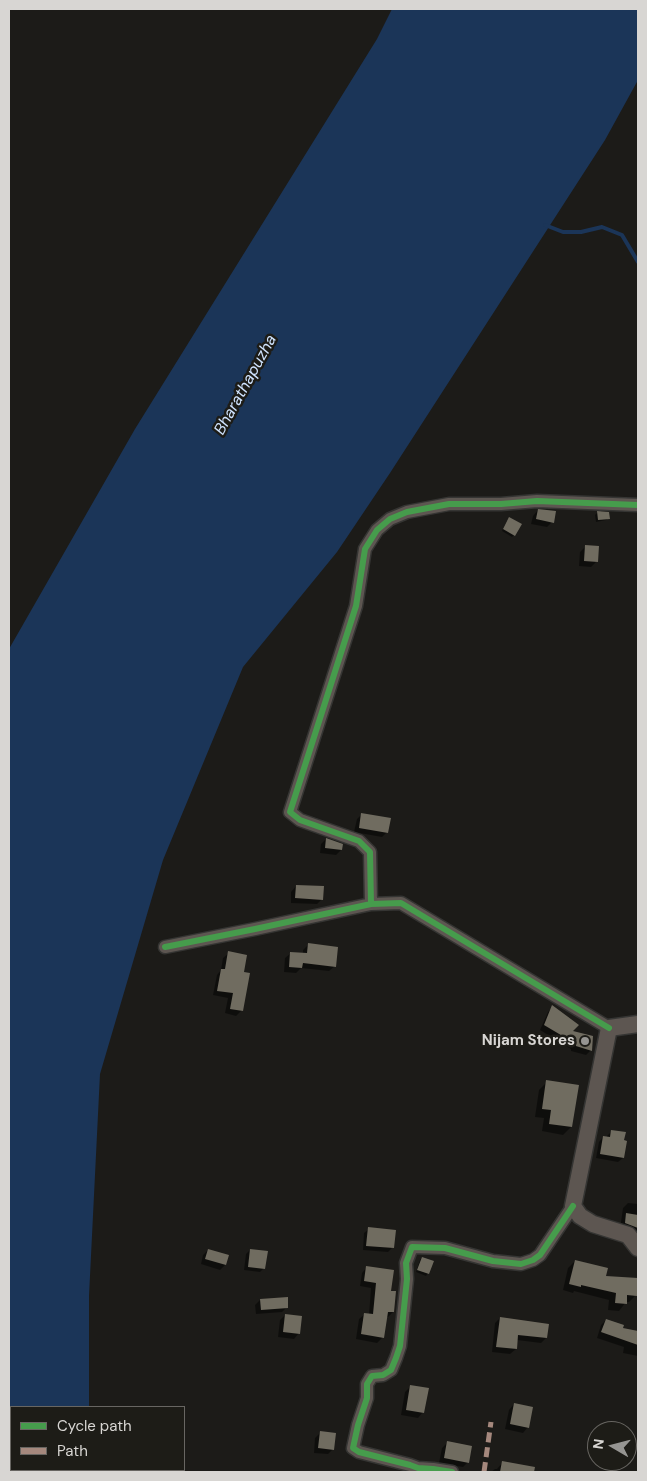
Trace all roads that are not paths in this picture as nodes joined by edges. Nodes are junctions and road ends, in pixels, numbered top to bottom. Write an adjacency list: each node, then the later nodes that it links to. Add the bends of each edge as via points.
1 (638, 505): 2 (street, via 537,501 449,504 406,512 377,530 365,549 356,606 290,812 300,820 359,841 370,852)
2 (371, 904): 3 (street); 5 (street, via 401,903)
3 (165, 947)
4 (638, 1024): 5 (street)
5 (608, 1028): 6 (street)
6 (572, 1206): 7 (street, via 593,1224 628,1235); 8 (street, via 540,1255 521,1264 493,1261 445,1248 412,1247 406,1264 400,1346 391,1370 372,1376 367,1384 367,1398 352,1448 418,1468)
7 (638, 1248)
8 (452, 1472)

